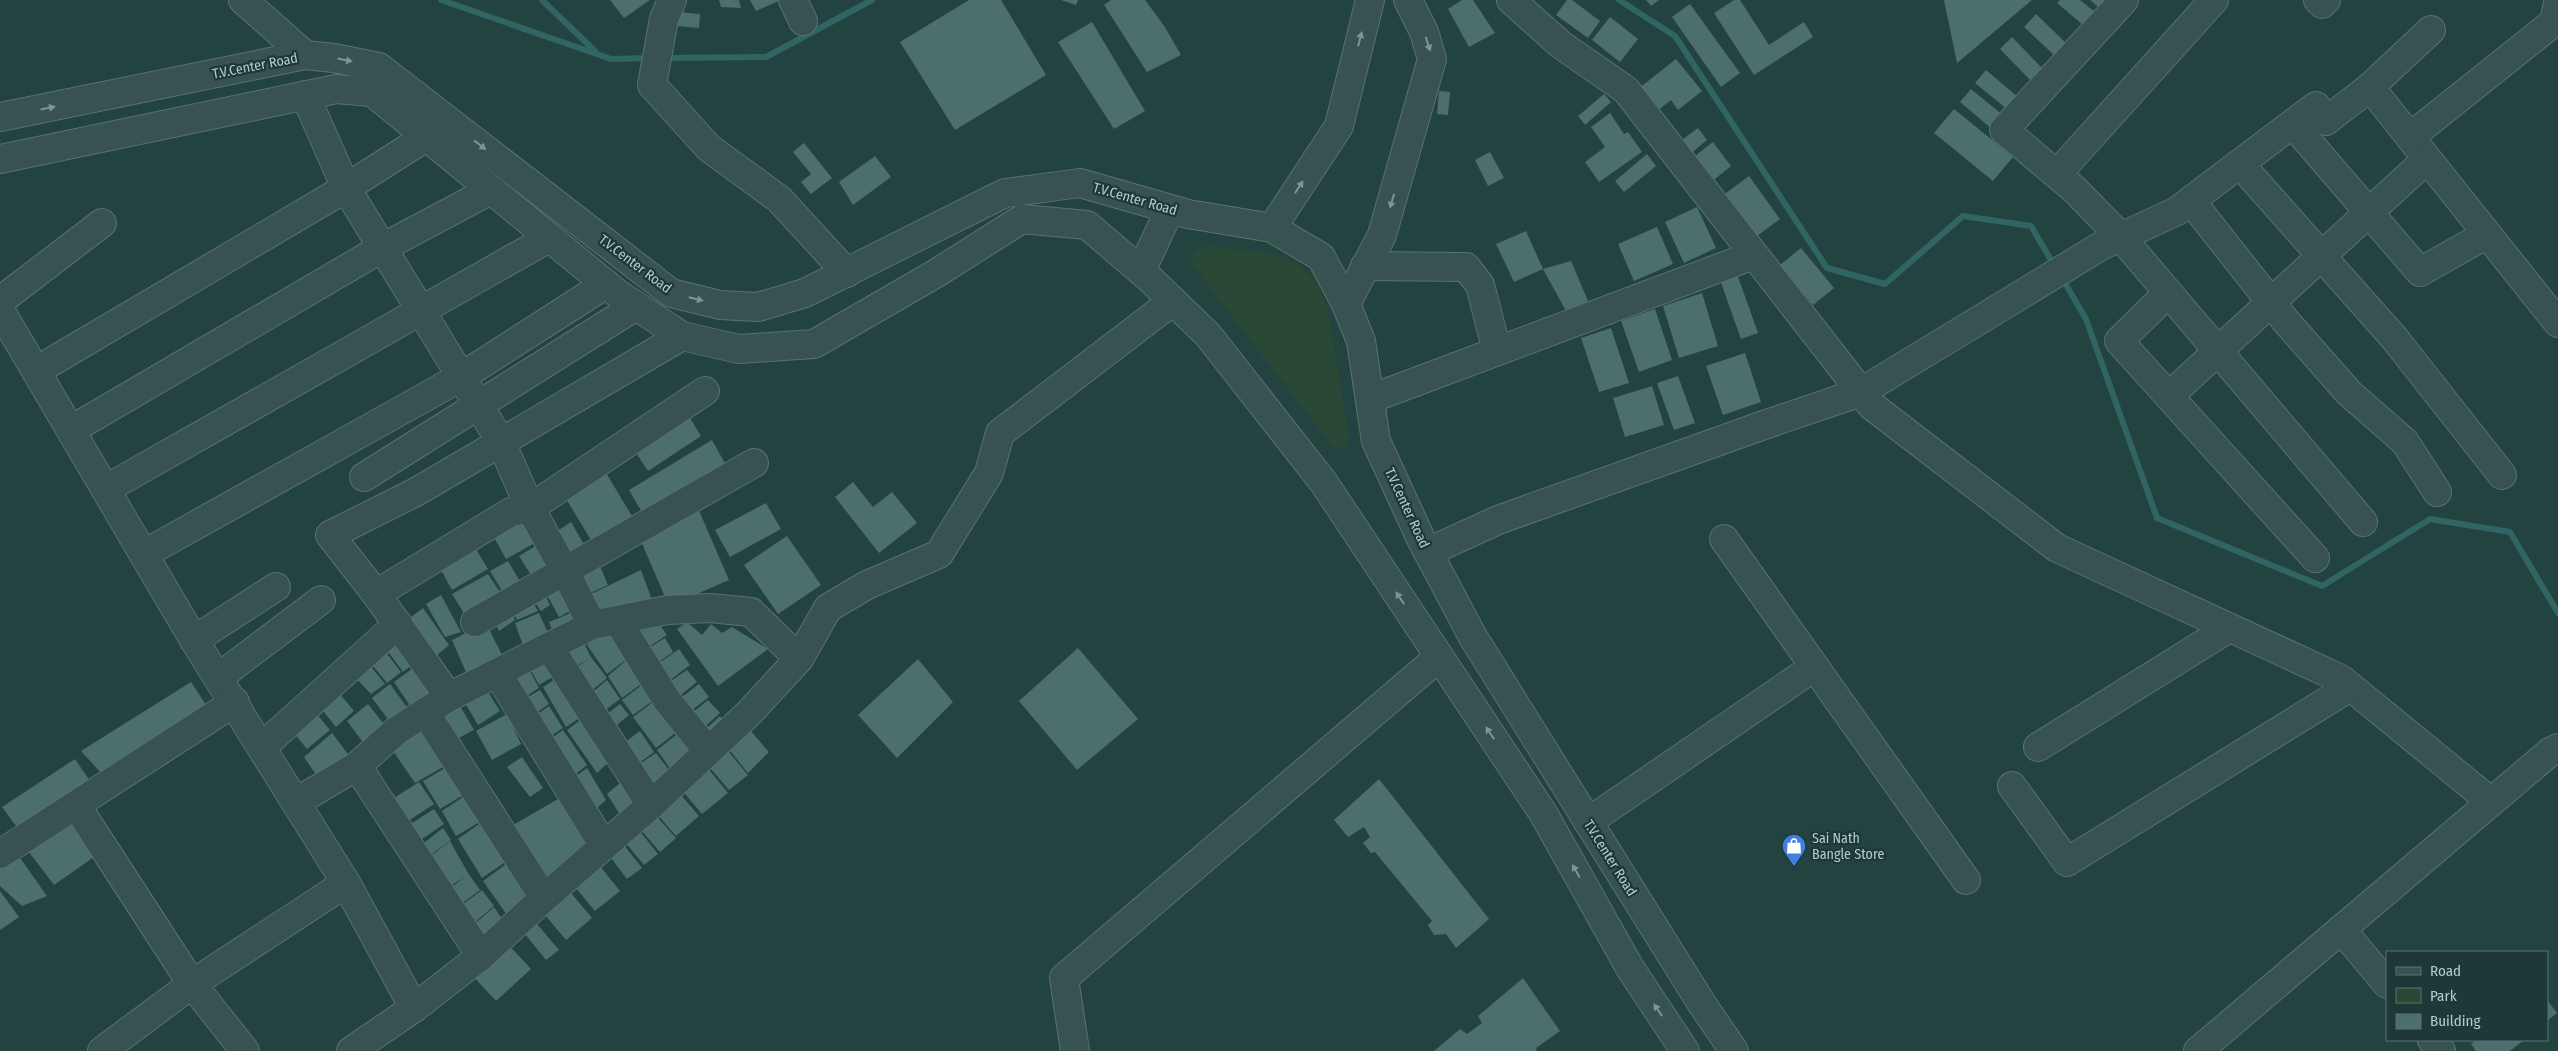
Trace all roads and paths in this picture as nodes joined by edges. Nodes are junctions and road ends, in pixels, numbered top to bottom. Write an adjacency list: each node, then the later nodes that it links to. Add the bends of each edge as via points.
1 (243, 0): 12 (street)
2 (1370, 0): 29 (street, one-way to 2, via 1339,126)
3 (1408, 0): 36 (street, one-way to 36, via 1424,32 1432,59 1382,236)
4 (1511, 0): 34 (street, via 1560,44 1626,90)
5 (2124, 0): 22 (street, via 2004,130)
6 (2214, 0): 22 (street)
7 (2318, 0): 8 (street, via 2322,4)
8 (2326, 0)
9 (668, 10): 39 (street, via 652,85 710,148 779,199)
10 (2557, 15): 18 (street)
11 (2431, 30): 13 (street)
12 (305, 56): 15 (street, T.V.Center Road, one-way to 12); 37 (street, T.V.Center Road, one-way to 37, via 379,67)
13 (2370, 87): 16 (street, via 2326,121 2316,106); 18 (street)
14 (305, 96): 17 (street, via 336,89 372,92); 19 (street); 23 (street)
15 (0, 117)
16 (2293, 124): 21 (street); 27 (street)
17 (426, 137): 23 (street); 24 (street)
18 (2410, 137): 20 (street)
19 (0, 159)
20 (2427, 159): 27 (street); 30 (street)
21 (2240, 164): 25 (street); 35 (street)
22 (2057, 174): 32 (street)
23 (346, 188): 33 (street); 52 (street)
24 (490, 190): 31 (street); 33 (street)
25 (2191, 201): 32 (street, via 2177,211); 44 (street)
26 (1170, 209): 29 (street, T.V.Center Road, via 1246,226); 38 (street); 39 (street, T.V.Center Road, via 1080,183 1004,193)
27 (2369, 213): 30 (street, via 2420,272); 35 (street)
28 (102, 223): 42 (street)
29 (1272, 228): 45 (street, T.V.Center Road, via 1321,257)
30 (2487, 234): 48 (street)
31 (549, 238): 41 (street); 47 (street)
32 (2111, 241): 40 (street); 55 (street)
33 (382, 248): 47 (street); 59 (street)
34 (1754, 255): 50 (street); 55 (street)
35 (2321, 256): 44 (street); 62 (street, via 2395,340)
36 (1365, 266): 45 (street); 50 (street, via 1466,267 1480,285)
37 (639, 268): 39 (street, T.V.Center Road, one-way to 39, via 671,294 720,305 758,307 805,293); 41 (street)
38 (1141, 271): 43 (street); 49 (street, via 1087,226 1022,219 936,274 814,344 739,349)
39 (847, 273)
40 (2168, 292): 51 (street); 56 (street, via 2119,341)
41 (620, 295): 49 (street); 53 (street); 58 (street)
42 (0, 301)
43 (1173, 301): 81 (street, one-way to 43, via 1324,483 1208,335); 85 (street, via 1000,433 989,473 939,554 867,585 828,608)
44 (2271, 302): 51 (street); 65 (street, via 2349,393 2405,442)
45 (1346, 304): 57 (street, T.V.Center Road, via 1361,341)
46 (0, 310): 52 (street)
47 (420, 310): 53 (street); 64 (street)
48 (2558, 323)
49 (682, 336): 60 (street)
50 (1497, 351): 57 (street)
51 (2218, 351): 56 (street); 67 (street)
52 (36, 371): 59 (street)
53 (461, 377): 58 (street); 70 (street)
54 (705, 391): 66 (street)
55 (1861, 392): 69 (street, via 1508,517); 80 (street, via 1872,406 2057,548)
56 (2169, 396): 71 (street)
57 (1370, 399): 69 (street, T.V.Center Road, via 1376,441)
58 (478, 405): 60 (street); 63 (street)
59 (70, 430): 64 (street)
60 (501, 442): 66 (street); 74 (street, via 416,492 330,535)
61 (754, 463): 72 (street)
62 (2502, 475)
63 (364, 477)
64 (106, 489): 70 (street)
65 (2437, 492)
66 (530, 508): 72 (street); 74 (street, via 511,512)
67 (2362, 522)
68 (1724, 539): 86 (street)
69 (1428, 552): 76 (street, T.V.Center Road)
70 (144, 554): 82 (street)
71 (2315, 558)
72 (564, 570): 77 (street); 78 (street)
73 (276, 588): 82 (street)
74 (376, 594): 79 (street)
75 (321, 600): 88 (street)
76 (1455, 604): 81 (street); 103 (street, T.V.Center Road)
77 (475, 622)
78 (605, 623): 83 (street); 85 (street, via 667,610 710,608 751,612); 96 (street)
79 (398, 624): 90 (street); 93 (street)
80 (2229, 628): 89 (street, via 2341,679); 94 (street)
81 (1421, 629): 84 (street)
82 (194, 640): 88 (street)
83 (550, 648): 87 (street); 101 (street)
84 (1439, 656): 110 (street, one-way to 84, via 1544,813); 120 (street, via 1064,978)
85 (799, 659): 96 (street)
86 (1814, 666): 103 (street); 106 (street)
87 (498, 674): 90 (street); 104 (street)
88 (219, 677): 91 (street)
89 (2350, 687): 98 (street, via 2067,862); 100 (street)
90 (449, 697): 92 (street)
91 (235, 702): 93 (street); 102 (street)
92 (425, 712): 97 (street, via 396,731); 109 (street)
93 (262, 747): 99 (street)
94 (2038, 747)
95 (2558, 748): 100 (street)
96 (708, 751): 101 (street)
97 (357, 766): 99 (street); 112 (street)
98 (2012, 786)
99 (296, 802): 107 (street)
100 (2490, 802): 111 (street)
101 (651, 804): 104 (street)
102 (76, 805): 105 (street); 114 (street)
103 (1588, 822): 108 (street, T.V.Center Road)
104 (604, 846): 109 (street)
105 (0, 854)
106 (1966, 880)
107 (346, 883): 114 (street); 115 (street)
108 (1631, 891): 110 (street); 122 (street, T.V.Center Road)
109 (544, 898): 112 (street)
110 (1598, 910): 121 (street, one-way to 110, via 1630,968)
111 (2341, 929): 113 (street); 123 (street)
112 (481, 956): 115 (street)
113 (2386, 983)
114 (192, 984): 117 (street); 118 (street)
115 (414, 1008): 119 (street)
116 (2433, 1041): 124 (street)
117 (102, 1051)
118 (245, 1051)
119 (351, 1051)
120 (1075, 1051)
121 (1686, 1051)
122 (1734, 1051)
123 (2198, 1051)
124 (2441, 1051)

